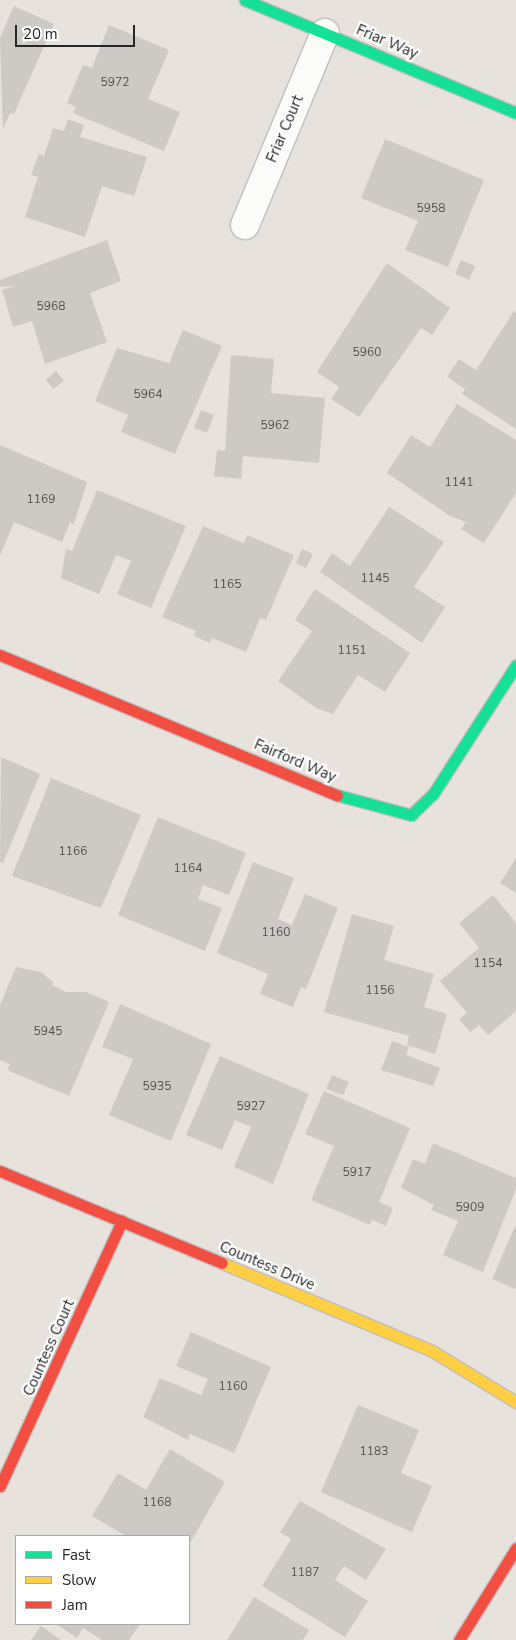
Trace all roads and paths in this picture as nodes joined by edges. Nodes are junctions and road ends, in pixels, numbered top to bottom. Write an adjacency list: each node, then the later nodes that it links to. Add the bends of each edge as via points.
1 (245, 0): 2 (street, Friar Way)
2 (325, 33): 3 (street, Friar Way); 4 (street, Friar Court)
3 (516, 113)
4 (245, 225)
5 (0, 655): 6 (street, Fairford Way, via 346,799 410,815 433,794)
6 (516, 665)
7 (0, 1171): 8 (street, Countess Drive)
8 (122, 1221): 9 (street, Countess Drive, via 432,1351); 10 (street, Countess Court)
9 (516, 1402)
10 (0, 1486)
11 (516, 1548): 12 (street)
12 (459, 1640)

